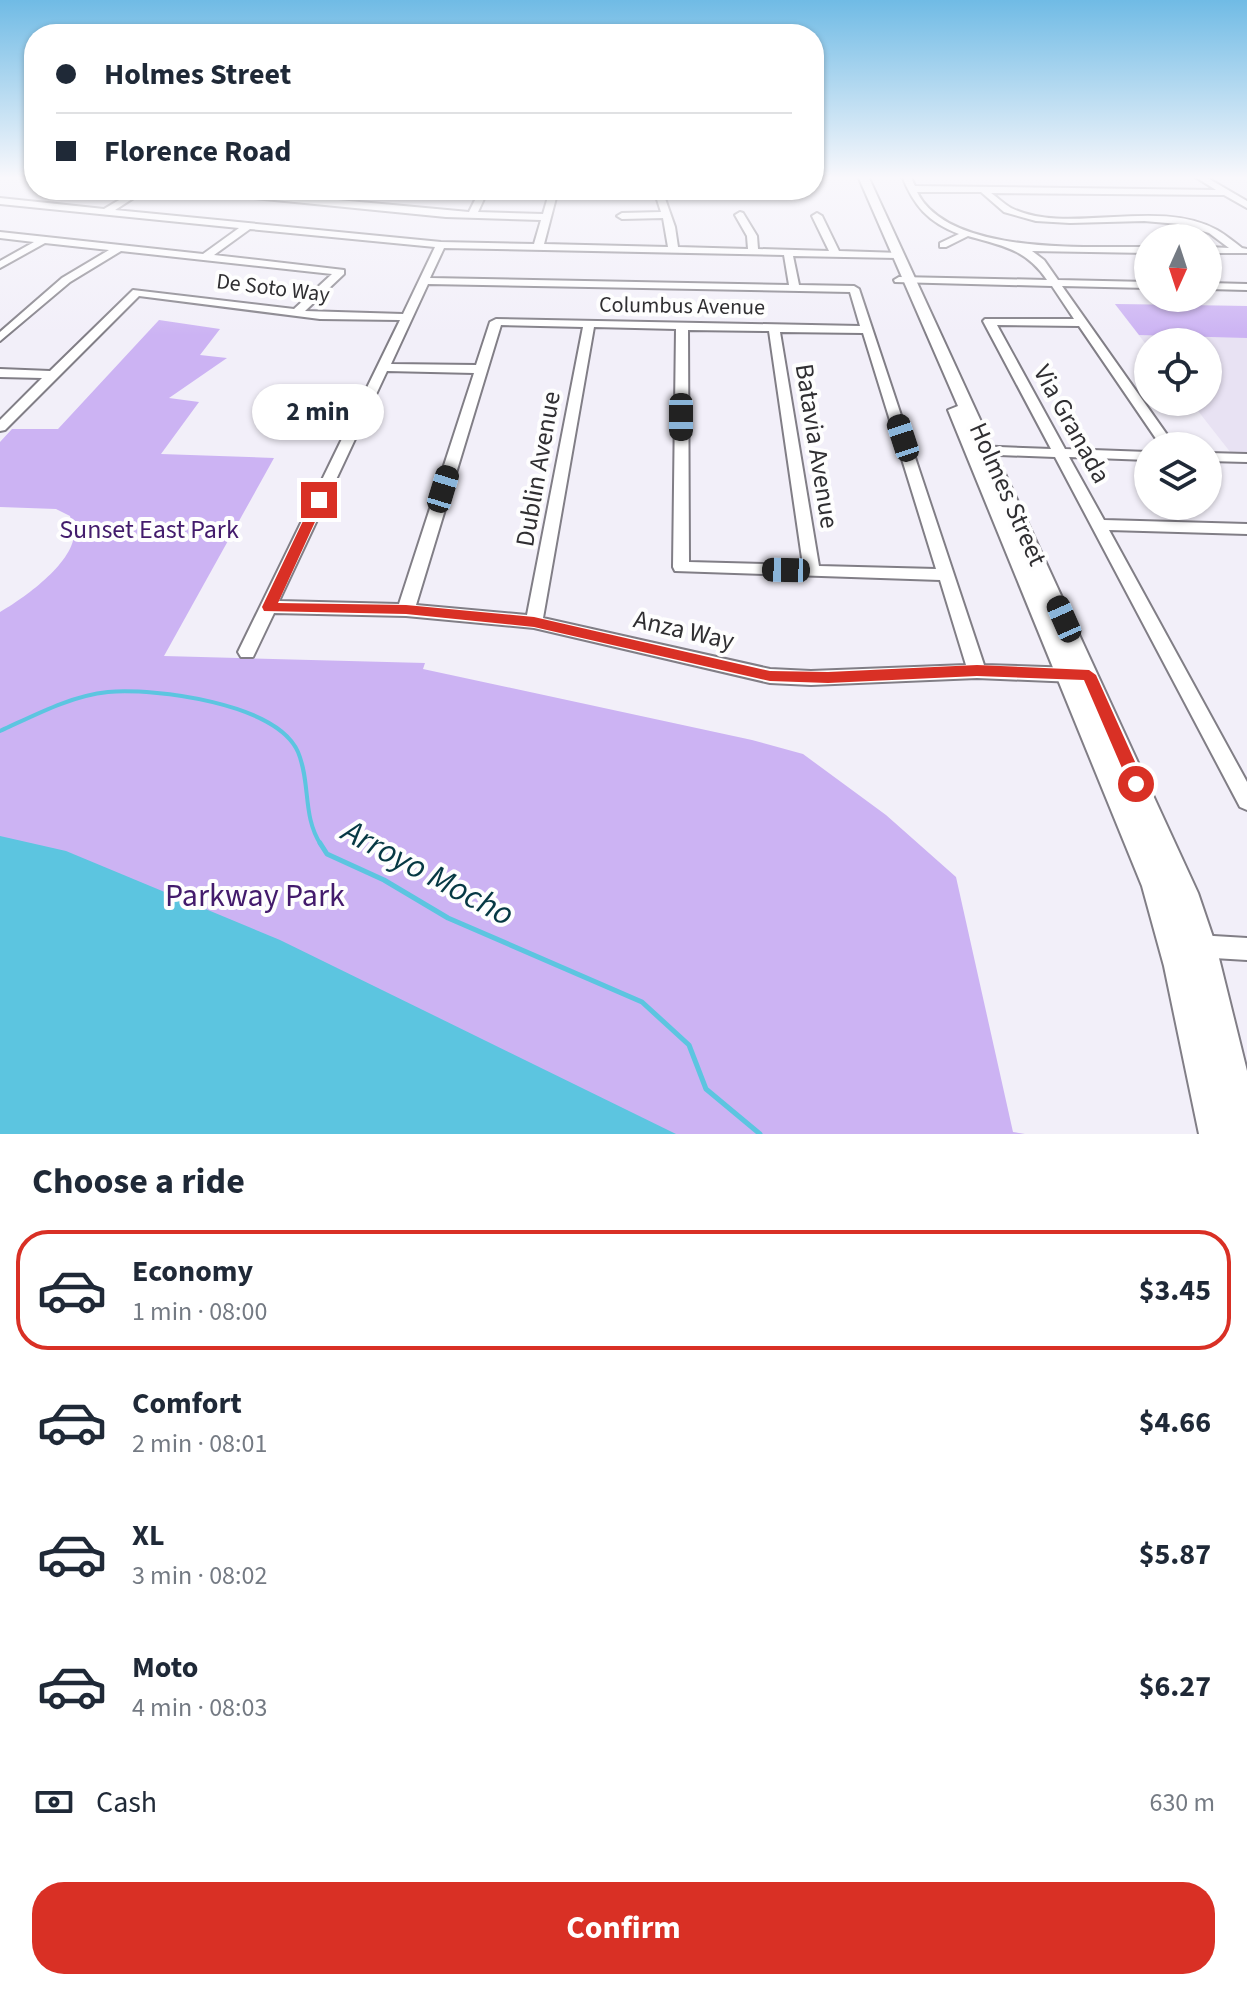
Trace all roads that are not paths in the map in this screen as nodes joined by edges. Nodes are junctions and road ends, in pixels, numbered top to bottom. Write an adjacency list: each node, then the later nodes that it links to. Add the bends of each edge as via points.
1 (244, 229): 27 (street)
2 (287, 229): 14 (street)
3 (543, 229): 16 (street)
4 (671, 229): 19 (street)
5 (748, 229): 23 (street)
6 (823, 229): 25 (street)
7 (878, 229): 26 (main road, Holmes Street)
8 (881, 229): 26 (main road, Holmes Street)
9 (960, 229): 11 (street)
10 (1209, 229): 22 (street)
11 (967, 233): 15 (street); 18 (street)
12 (0, 235): 13 (street)
13 (45, 239): 17 (street); 28 (street)
14 (441, 245): 16 (street); 30 (street)
15 (943, 245)
16 (538, 247): 19 (street)
17 (119, 248): 27 (street); 39 (street, via 66,280)
18 (1022, 248): 20 (street); 31 (street)
19 (673, 250): 23 (street)
20 (1134, 250)
21 (1222, 250): 22 (street)
22 (1244, 251)
23 (753, 252): 24 (street)
24 (788, 253): 25 (street); 35 (street)
25 (835, 253): 26 (street)
26 (890, 255): 29 (main road, Holmes Street)
27 (205, 257): 36 (street, via 340,272)
28 (0, 265)
29 (905, 280): 31 (street); 52 (main road, Holmes Street)
30 (423, 281): 35 (street); 37 (street)
31 (1056, 283): 32 (street); 40 (street)
32 (1134, 285)
33 (1222, 286): 34 (street)
34 (1247, 287)
35 (795, 289): 44 (street, via 854,289)
36 (297, 312): 37 (street, De Soto Way); 49 (street, De Soto Way, via 137,292)
37 (406, 317): 46 (street)
38 (0, 318): 39 (street)
39 (22, 318): 45 (street)
40 (1082, 323): 51 (street); 53 (street, Via Granada, via 989,321)
41 (589, 324): 42 (street, Columbus Avenue); 47 (street, Columbus Avenue, via 496,322); 63 (street, Dublin Avenue)
42 (682, 326): 43 (street, Columbus Avenue); 59 (street, via 681,567)
43 (774, 328): 44 (street, Columbus Avenue); 59 (street, Batavia Avenue)
44 (868, 330): 60 (street)
45 (0, 338)
46 (383, 367): 47 (street); 61 (street)
47 (480, 369): 62 (street)
48 (0, 373): 49 (street)
49 (50, 375): 50 (street)
50 (0, 427)
51 (1158, 432)
52 (981, 450): 53 (street); 66 (main road, Holmes Street)
53 (1060, 453): 54 (street); 57 (street, Via Granada)
54 (1134, 456)
55 (1222, 457): 56 (street)
56 (1247, 458)
57 (1100, 525): 58 (street); 67 (street, Via Granada)
58 (1247, 529)
59 (812, 570): 60 (street)
60 (946, 575): 65 (street)
61 (269, 607): 62 (street, Anza Way); 64 (street)
62 (406, 610): 63 (street, Anza Way)
63 (534, 622): 65 (street, Anza Way, via 770,676)
64 (247, 652)
65 (977, 671): 66 (street, Anza Way)
66 (1077, 675): 68 (main road, Holmes Street, via 1184,893)
67 (1245, 794)
68 (1187, 944): 69 (street); 70 (main road, Holmes Street); 71 (main road, Holmes Street)
69 (1247, 949)
70 (1216, 1134)
71 (1246, 1134)

